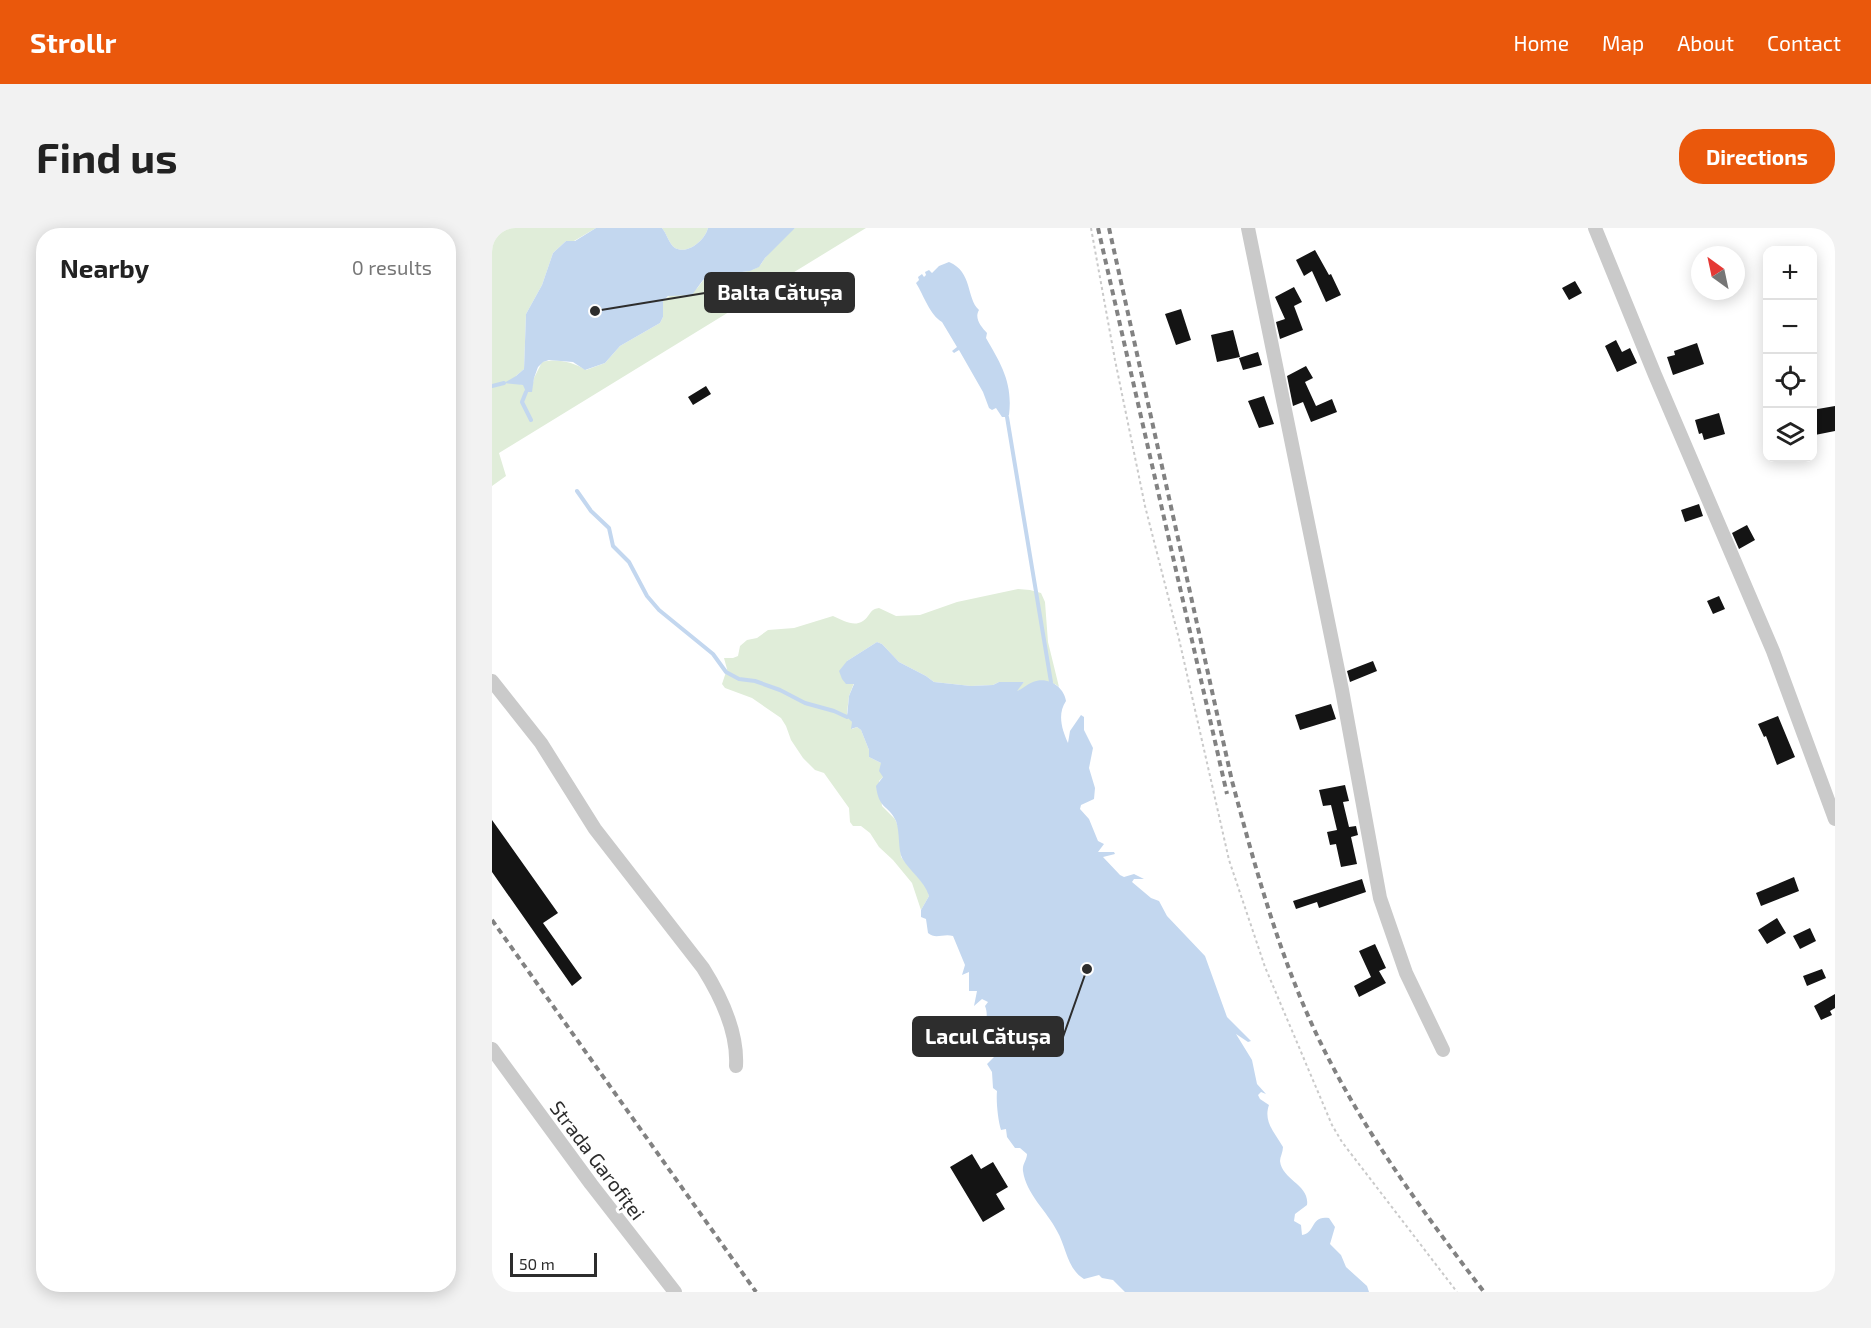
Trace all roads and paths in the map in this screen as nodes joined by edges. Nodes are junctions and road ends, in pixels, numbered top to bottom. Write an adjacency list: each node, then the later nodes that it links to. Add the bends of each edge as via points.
1 (1091, 228): 10 (path, via 1145,506 1229,860 1265,967 1342,1142)
2 (1248, 228): 7 (street, via 1380,898 1406,973)
3 (1595, 228): 5 (street, via 1773,651)
4 (492, 681): 8 (street, via 541,743 595,829 703,968 730,1028)
5 (1835, 819)
6 (492, 1049): 9 (street, Strada Garofiței)
7 (1443, 1050)
8 (736, 1066)
9 (675, 1292)
10 (1457, 1292)

